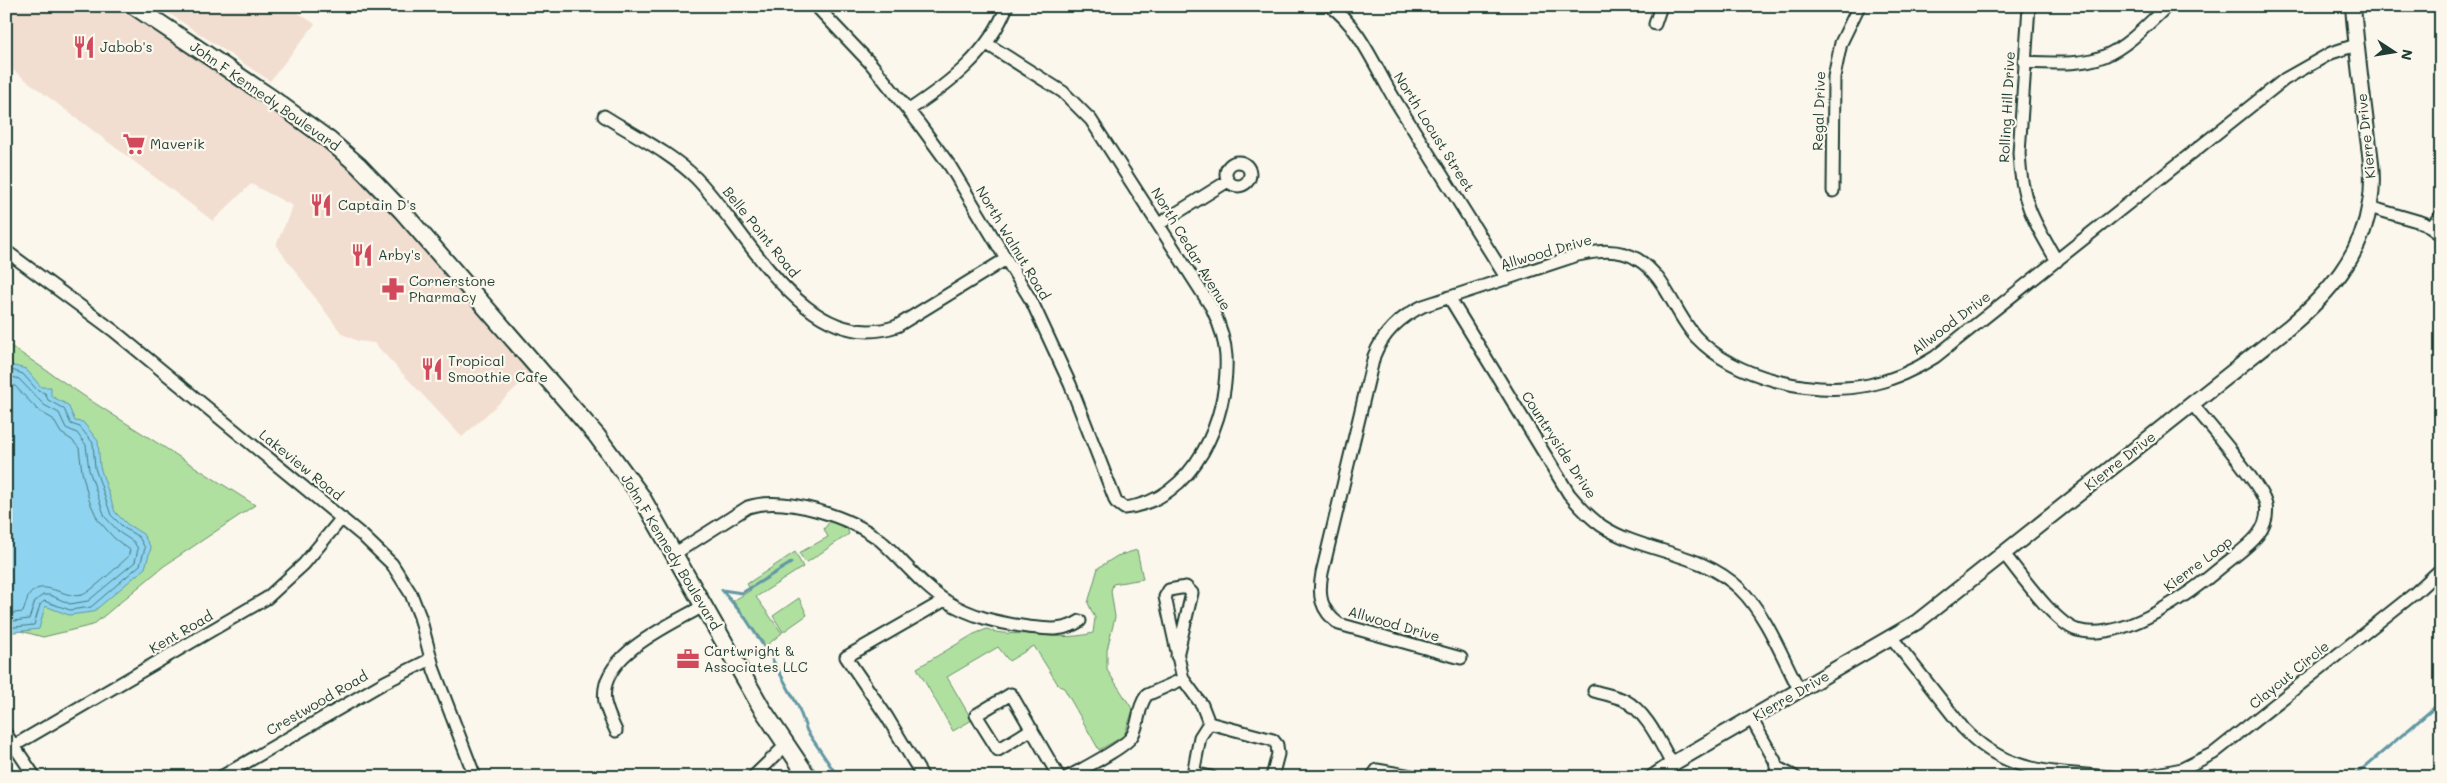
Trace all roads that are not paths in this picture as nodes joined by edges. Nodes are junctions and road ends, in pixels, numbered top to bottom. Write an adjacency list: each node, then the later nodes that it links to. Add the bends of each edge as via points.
1 (134, 6): 31 (main road, John F Kennedy Boulevard, via 329,140 375,182 597,436 641,496)
2 (816, 6): 14 (street, North Walnut Road)
3 (1007, 6): 11 (street)
4 (1330, 6): 26 (street, North Locust Street, via 1348,23 1363,45)
5 (1661, 6): 10 (street)
6 (1859, 6): 17 (street, Regal Drive, via 1841,43 1834,77)
7 (2029, 6): 13 (street, Rolling Hill Drive)
8 (2167, 6): 13 (street, via 2127,44 2105,57 2077,64)
9 (2353, 6): 12 (street, Kierre Drive)
10 (1655, 24)
11 (987, 44): 14 (street, via 956,76); 20 (street, North Cedar Avenue, via 1043,78 1078,105 1104,138)
12 (2356, 45): 18 (street, Kierre Drive, via 2370,167); 25 (street, Allwood Drive, via 2331,53 2285,79)
13 (2024, 62): 25 (street, Rolling Hill Drive, via 2020,176 2027,208)
14 (909, 110): 24 (street, North Walnut Road, via 950,166)
15 (604, 116): 24 (street, Belle Point Road, via 694,176 780,282 799,300 834,324 860,332 897,326)
16 (1228, 181): 20 (street)
17 (1833, 191)
18 (2370, 207): 21 (street); 28 (street, Kierre Drive, via 2356,248 2342,273 2326,292 2289,327)
19 (2441, 216): 21 (street)
20 (1159, 224): 29 (street, North Cedar Avenue, via 1212,308 1224,341 1226,370 1217,419 1211,440 1202,455 1172,488)
21 (2431, 227): 22 (street)
22 (2441, 235)
23 (6, 251): 30 (street, Lakeview Road, via 114,331)
24 (1006, 259): 29 (street, North Walnut Road, via 1050,338 1116,502 1124,508)
25 (2057, 260): 26 (street, Allwood Drive, via 1921,366 1876,383 1835,388 1767,378 1721,357 1682,320 1651,270 1626,254 1597,251)
26 (1506, 279): 27 (street, Allwood Drive)
27 (1449, 297): 39 (street, Allwood Drive, via 1404,317 1378,347 1322,573 1320,599 1328,614 1339,624); 43 (street, Countryside Drive, via 1580,507 1603,526 1703,564 1741,589 1756,607)
28 (2192, 404): 32 (street, Kierre Drive); 32 (street, Kierre Loop, via 2259,490 2266,511 2259,534 2201,584 2161,609 2128,624 2085,632 2060,621)
29 (1142, 504)
30 (342, 518): 40 (street, Lakeview Road, via 382,553 401,577 420,617); 50 (street, Kent Road, via 304,564 267,598)
31 (674, 554): 34 (street, via 748,507 783,504 864,529); 35 (main road, John F Kennedy Boulevard)
32 (2004, 554): 37 (street, Kierre Drive)
33 (2441, 570): 69 (street, Claycut Circle, via 2214,753 2182,769)
34 (945, 600): 36 (street, via 976,617 996,623 1053,630 1070,627); 59 (street, via 846,657)
35 (703, 606): 47 (street, via 631,649 615,665 605,702); 49 (main road, John F Kennedy Boulevard)
36 (1080, 621)
37 (1892, 638): 43 (street, Kierre Drive); 53 (street, via 1976,742 1997,756)
38 (1177, 656): 38 (street, via 1164,597 1169,590 1186,587 1192,593); 41 (street)
39 (1461, 658)
40 (431, 659): 54 (street, Lakeview Road); 56 (street, Crestwood Road, via 410,667)
41 (1183, 679): 45 (street, via 1202,706); 61 (street, via 1143,700 1132,736 1124,744)
42 (1594, 691): 51 (street, via 1624,700 1632,706 1646,721)
43 (1800, 691): 44 (street, Kierre Drive)
44 (1751, 718): 51 (street, Kierre Drive); 52 (street)
45 (1209, 723): 62 (street, via 1200,737 1194,769 1198,774); 63 (street, via 1273,740 1278,754)
46 (1032, 729): 46 (street, via 1011,694 976,715 998,750); 60 (street)
47 (616, 731)
48 (6, 734): 50 (street)
49 (786, 745): 57 (street); 58 (main road, John F Kennedy Boulevard)
50 (15, 746): 55 (street)
51 (1672, 764): 66 (street, Kierre Drive)
52 (1778, 773): 67 (street)
53 (2037, 773): 68 (street)
54 (471, 775)
55 (34, 777)
56 (221, 777)
57 (753, 777)
58 (808, 777)
59 (923, 777)
60 (1059, 777)
61 (1068, 777)
62 (1211, 777)
63 (1272, 777)
64 (1372, 777): 65 (street, via 1377,770 1386,770)
65 (1417, 777)
66 (1653, 777)
67 (1796, 777)
68 (2112, 777)
69 (2142, 777)

